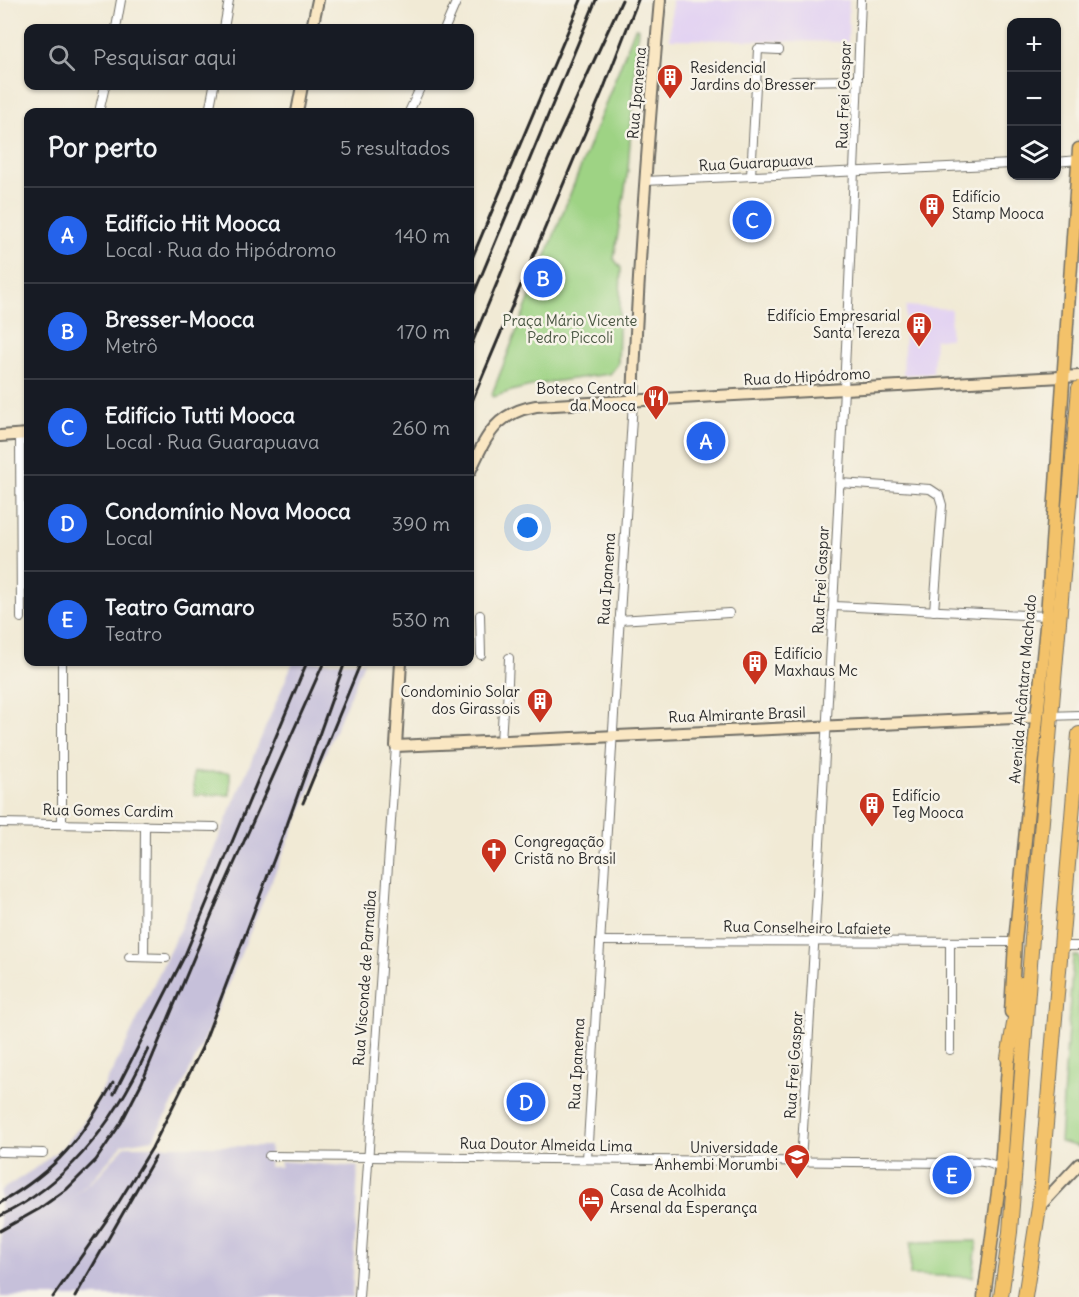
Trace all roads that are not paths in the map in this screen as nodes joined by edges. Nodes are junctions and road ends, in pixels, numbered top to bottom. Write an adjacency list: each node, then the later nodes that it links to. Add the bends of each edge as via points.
1 (121, 0): 7 (street)
2 (229, 0): 8 (street)
3 (318, 0): 9 (street)
4 (457, 0): 10 (street)
5 (660, 0): 27 (street, Rua Ipanema)
6 (861, 0): 12 (street, Rua Frei Gaspar)
7 (117, 24)
8 (225, 24)
9 (313, 24)
10 (447, 24)
11 (779, 50): 26 (street, via 758,49)
12 (858, 80): 13 (street); 25 (street, Rua Frei Gaspar)
13 (794, 81)
14 (104, 90): 18 (street)
15 (213, 90): 19 (street)
16 (301, 90): 20 (street)
17 (419, 90): 21 (street)
18 (100, 108)
19 (210, 108)
20 (298, 108)
21 (412, 108)
22 (1079, 155): 23 (street); 29 (main road, Avenida Alcântara Machado)
23 (1061, 160)
24 (1007, 164): 25 (street, Rua Guarapuava)
25 (854, 172): 26 (street, Rua Guarapuava); 31 (street, Rua Frei Gaspar)
26 (751, 176): 27 (street, Rua Guarapuava)
27 (645, 181): 32 (street, Rua Ipanema)
28 (1079, 376): 29 (street, Rua do Hipódromo)
29 (1064, 377): 31 (street, Rua do Hipódromo); 41 (main road, Avenida Alcântara Machado)
30 (1079, 388): 51 (highway, Avenida Alcântara Machado)
31 (845, 390): 32 (street, Rua do Hipódromo); 36 (street, Rua Frei Gaspar)
32 (633, 401): 35 (street, Rua do Hipódromo, via 521,409 498,421); 43 (street, Rua Ipanema)
33 (24, 434): 34 (street); 42 (street)
34 (0, 436)
35 (474, 463)
36 (840, 483): 37 (street, Rua Frei Gaspar); 38 (street, via 930,489 939,495 942,505)
37 (834, 606): 38 (street); 53 (street, Rua Frei Gaspar)
38 (934, 611): 41 (street)
39 (729, 613): 43 (street)
40 (480, 615): 44 (street)
41 (1047, 616): 52 (main road, Avenida Alcântara Machado)
42 (21, 618)
43 (619, 620): 55 (street, Rua Ipanema)
44 (480, 632): 45 (street); 46 (street)
45 (474, 633)
46 (481, 655)
47 (509, 658): 56 (street)
48 (62, 666): 59 (street)
49 (401, 666): 57 (street, Rua Visconde de Parnaíba)
50 (1079, 715): 51 (street, Rua Almirante Brasil)
51 (1052, 716): 52 (street, Rua Almirante Brasil); 62 (highway, Avenida Alcântara Machado)
52 (1037, 717): 53 (street, Rua Almirante Brasil); 65 (main road, Avenida Alcântara Machado)
53 (827, 726): 55 (street, Rua Almirante Brasil); 63 (street, Rua Frei Gaspar)
54 (1079, 734): 67 (highway)
55 (612, 736): 56 (street, Rua Almirante Brasil); 64 (street, Rua Ipanema)
56 (501, 741): 57 (street, Rua Almirante Brasil)
57 (396, 746): 77 (street, Rua Visconde de Parnaíba)
58 (0, 823): 59 (street, Rua Gomes Cardim)
59 (62, 824): 60 (street, Rua Gomes Cardim)
60 (145, 825): 61 (street, Rua Gomes Cardim); 70 (street)
61 (215, 827)
62 (1032, 938): 73 (highway); 87 (highway, Avenida Alcântara Machado, via 1010,1232)
63 (815, 940): 64 (street, Rua Conselheiro Lafaiete); 66 (street, Rua Conselheiro Lafaiete); 79 (street, Rua Frei Gaspar)
64 (600, 941): 78 (street, Rua Ipanema)
65 (1015, 942): 66 (street, Rua Conselheiro Lafaiete); 73 (main road, Avenida Alcântara Machado)
66 (950, 943): 72 (street)
67 (1061, 946): 68 (street); 84 (highway)
68 (1079, 946)
69 (129, 957): 70 (street)
70 (144, 957): 71 (street)
71 (166, 958)
72 (950, 1050)
73 (1008, 1058): 81 (main road, Avenida Alcântara Machado)
74 (0, 1152): 75 (street)
75 (43, 1153)
76 (269, 1156): 77 (street, Rua Doutor Almeida Lima)
77 (367, 1157): 78 (street, Rua Doutor Almeida Lima); 85 (street, Rua Visconde de Parnaíba)
78 (587, 1159): 79 (street, Rua Doutor Almeida Lima)
79 (801, 1162): 81 (street, Rua Doutor Almeida Lima, via 987,1161)
80 (1079, 1164): 83 (street)
81 (1000, 1169): 86 (main road, Avenida Alcântara Machado)
82 (1079, 1172): 83 (street)
83 (1066, 1177): 84 (street)
84 (1040, 1207): 88 (highway)
85 (359, 1297)
86 (984, 1297)
87 (1001, 1297)
88 (1025, 1297)

